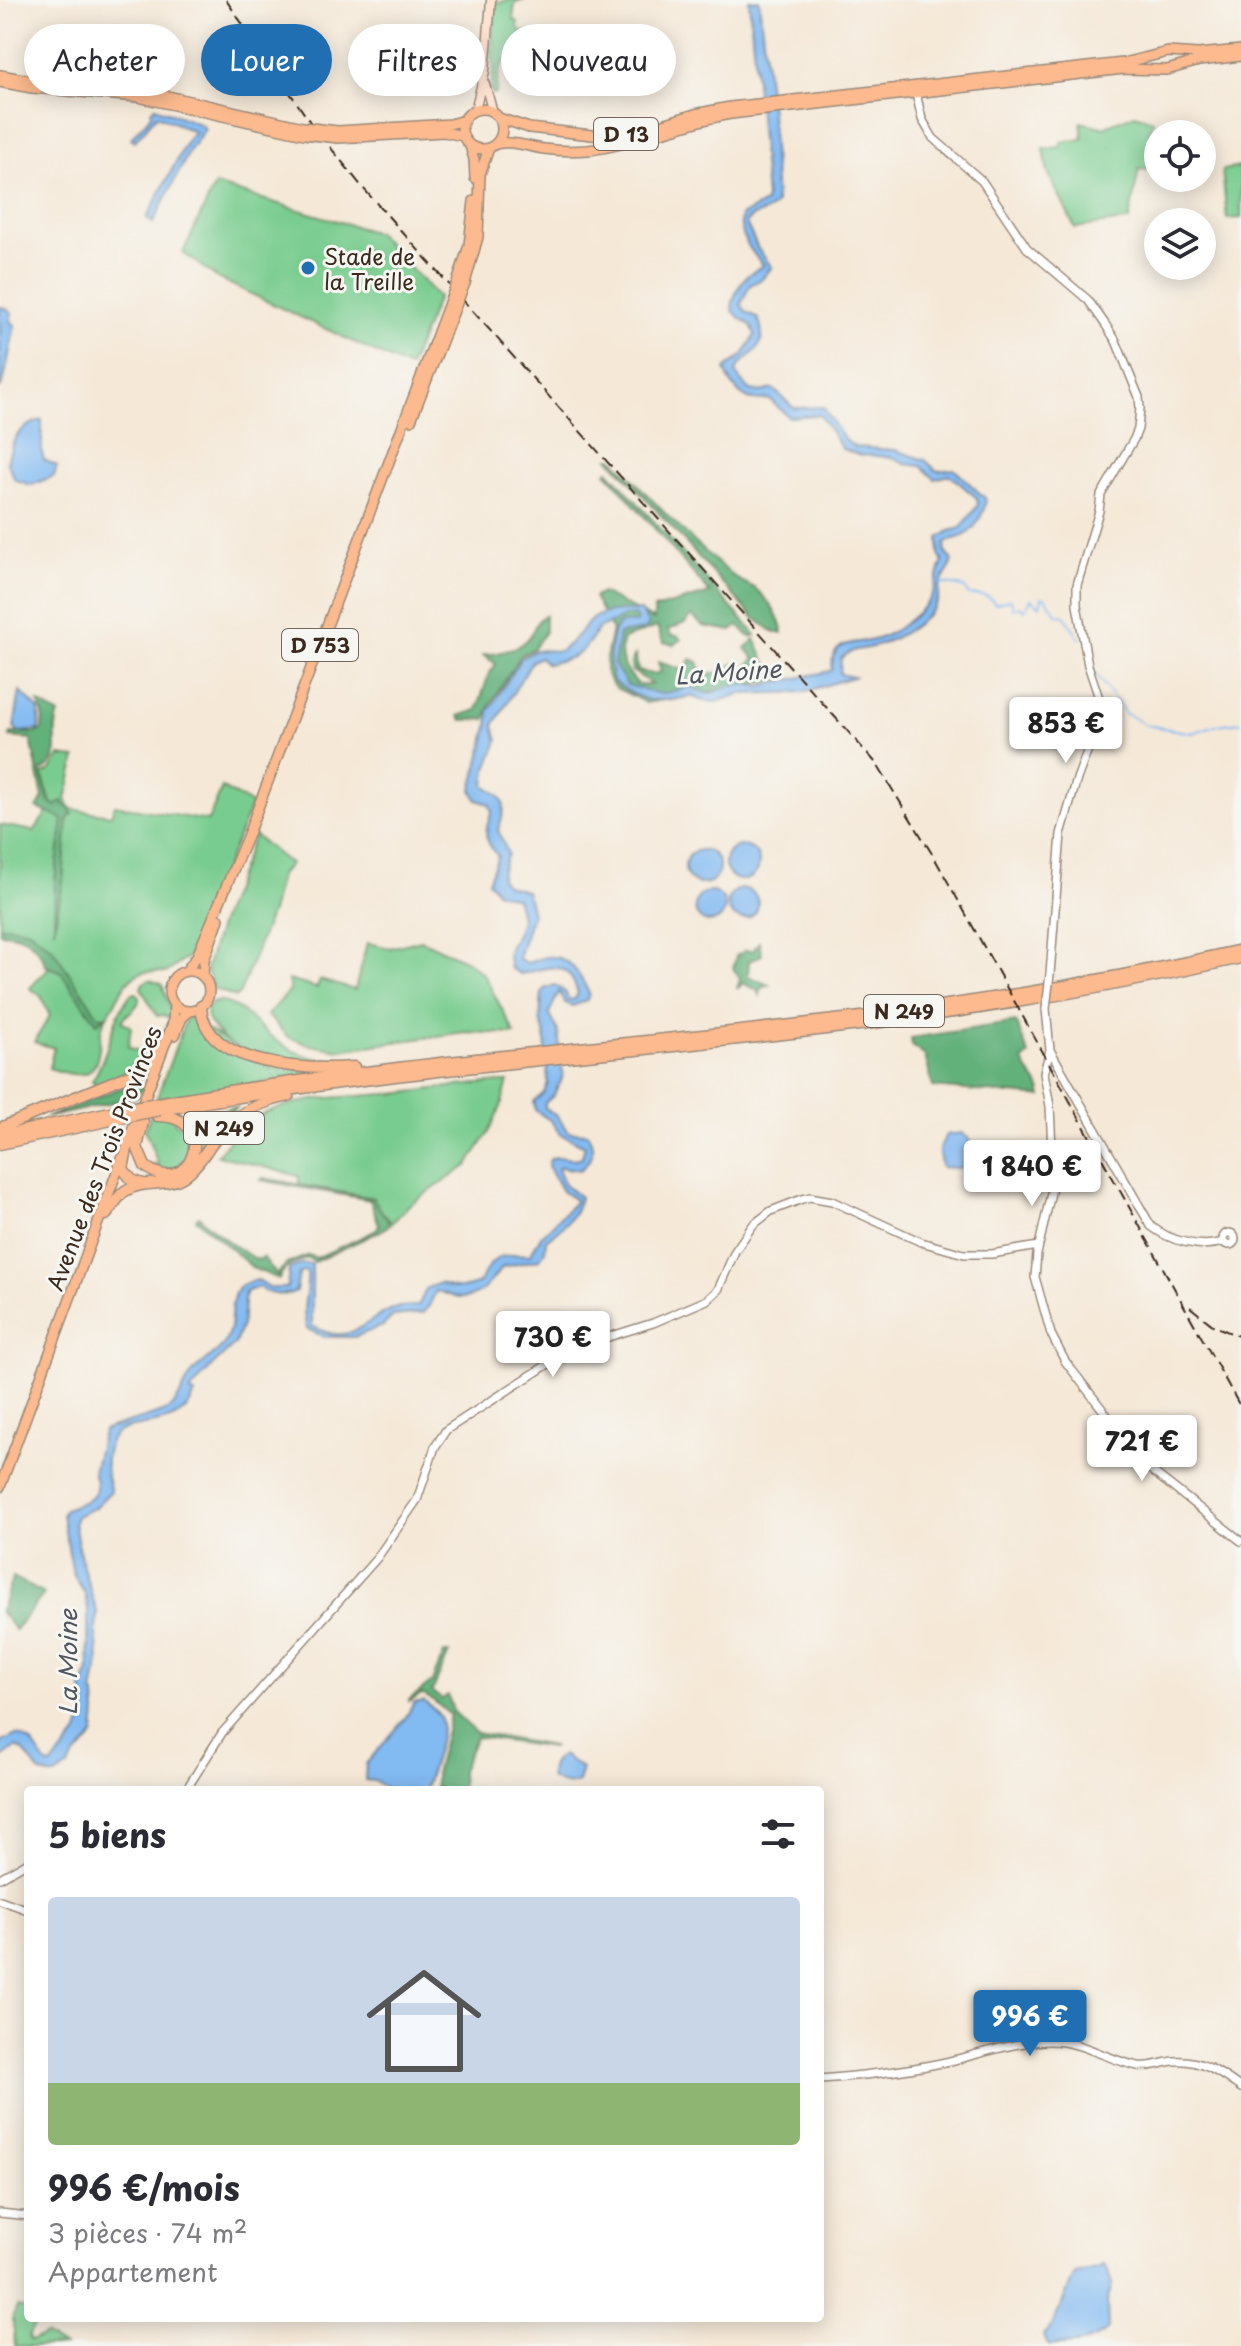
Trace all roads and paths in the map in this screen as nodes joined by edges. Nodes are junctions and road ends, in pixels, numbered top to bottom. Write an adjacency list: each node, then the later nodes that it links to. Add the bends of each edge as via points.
1 (491, 0): 4 (main road)
2 (1241, 50): 7 (main road, D 13, via 1168,52 1123,63)
3 (1241, 56): 7 (main road, D 13, via 1164,70 1124,69)
4 (485, 71): 11 (main road)
5 (0, 75): 13 (main road, via 146,91)
6 (0, 82): 13 (main road, via 138,97)
7 (915, 89): 9 (main road, D 13); 30 (street, bridge, via 933,138 982,181 1027,248 1088,300 1116,341 1139,397 1134,439 1101,495 1077,585 1088,665 1101,704 1061,834 1046,1009)
8 (479, 96): 10 (main road)
9 (752, 108): 11 (main road, D 13, via 695,114 610,137 529,128); 17 (main road, D 13, via 587,150 507,142)
10 (475, 110): 11 (main road); 12 (main road)
11 (496, 116): 17 (main road, via 502,132)
12 (464, 120): 14 (main road); 15 (main road)
13 (304, 131): 14 (main road, bridge)
14 (338, 135): 15 (main road)
15 (463, 136): 16 (main road)
16 (470, 146): 17 (main road); 18 (main road, D 753, via 475,169 473,222)
17 (492, 146): 18 (main road, D 753, via 480,174 478,237)
18 (462, 282): 19 (main road, D 753, bridge, via 432,373 379,489)
19 (247, 837): 23 (main road, D 753); 25 (main road, D 753, via 204,960)
20 (1241, 950): 31 (highway, N 249, via 972,1001)
21 (1241, 958): 24 (highway, N 249)
22 (1241, 964): 24 (highway, N 249)
23 (186, 971): 25 (main road); 26 (main road, via 170,984)
24 (1184, 971): 31 (highway, N 249, via 939,1014)
25 (203, 977): 27 (main road, via 209,994)
26 (174, 1004): 28 (main road); 29 (main road, Avenue des Trois Provinces)
27 (201, 1006): 28 (main road); 33 (highway, N 249, via 216,1037 253,1058 306,1068)
28 (189, 1011): 37 (main road, Avenue des Trois Provinces)
29 (167, 1039): 38 (highway, via 141,1070); 40 (main road, Avenue des Trois Provinces)
30 (1050, 1050): 45 (street, via 1151,1226 1201,1245 1223,1242 1228,1233); 47 (street, via 1044,1073 1053,1172)
31 (564, 1054): 32 (highway, N 249)
32 (546, 1056): 33 (highway, N 249); 34 (highway, N 249)
33 (399, 1068): 35 (highway, N 249)
34 (369, 1080): 35 (highway, N 249); 43 (highway, N 249, via 252,1107 229,1122 187,1174)
35 (160, 1109): 36 (highway, N 249, bridge); 37 (highway, N 249, via 180,1120 194,1143 193,1158 181,1171 162,1175 145,1166 137,1147)
36 (127, 1115): 39 (highway, N 249); 41 (highway, N 249)
37 (143, 1122): 42 (main road, Avenue des Trois Provinces)
38 (0, 1128)
39 (0, 1136)
40 (129, 1139): 42 (highway); 46 (main road, Avenue des Trois Provinces)
41 (0, 1144)
42 (123, 1169): 43 (highway); 44 (main road, Avenue des Trois Provinces)
43 (143, 1184): 44 (highway, N 249, via 120,1195)
44 (106, 1215): 48 (main road, Avenue des Trois Provinces)
45 (1238, 1240)
46 (90, 1242): 48 (main road); 49 (main road, Avenue des Trois Provinces)
47 (1038, 1246): 51 (street, via 1037,1291 1065,1361 1147,1467); 52 (street, via 964,1254 921,1242 822,1198 771,1211 746,1232 722,1284 707,1300 550,1363 446,1430 417,1500 377,1558 222,1733)
48 (77, 1291): 49 (main road, Avenue des Trois Provinces)
49 (61, 1325): 50 (main road, Avenue des Trois Provinces)
50 (0, 1487)
51 (1241, 1541)
52 (189, 1786)
53 (24, 1864): 54 (street)
54 (0, 1878)
55 (0, 1900): 56 (street)
56 (24, 1909)
57 (824, 2079): 58 (street, via 921,2067 1049,2041 1090,2047 1145,2067 1194,2062)
58 (1241, 2088)
59 (0, 2213): 60 (street)
60 (24, 2216)

